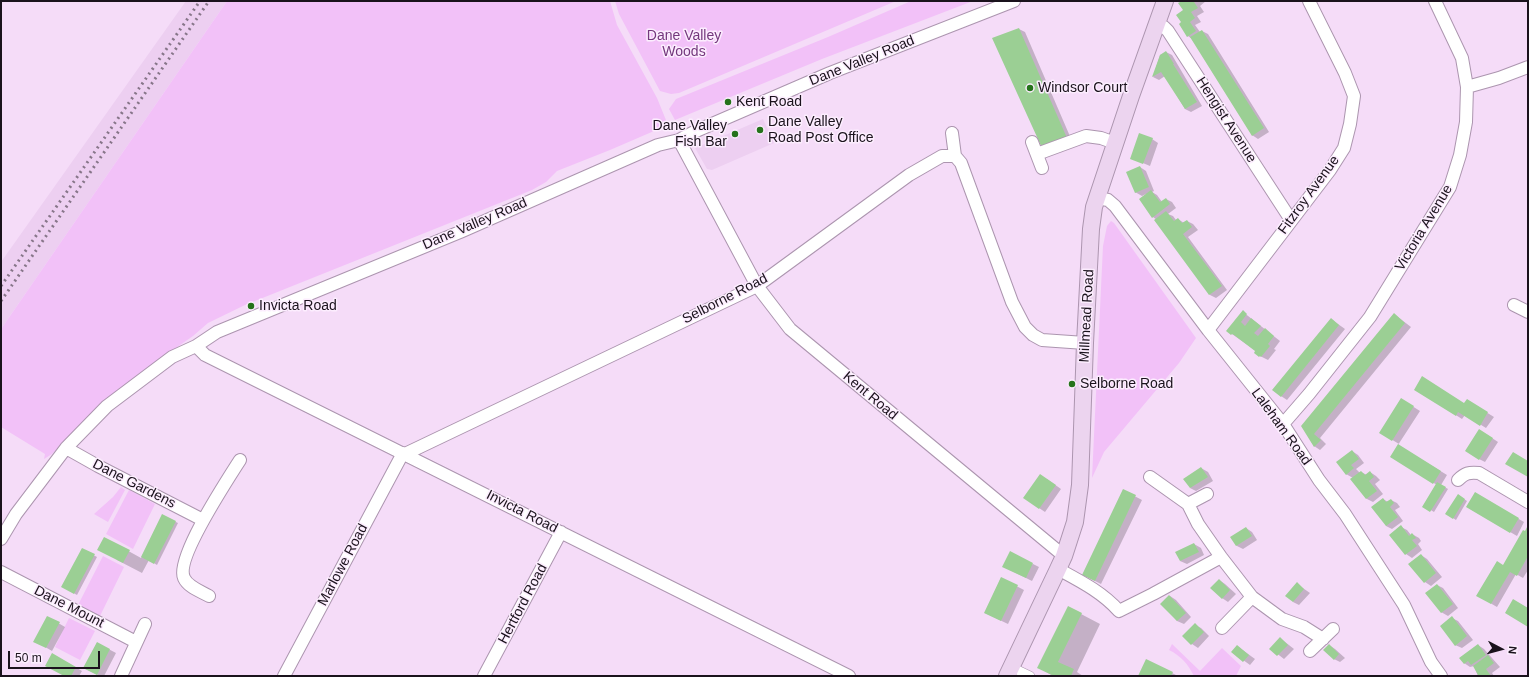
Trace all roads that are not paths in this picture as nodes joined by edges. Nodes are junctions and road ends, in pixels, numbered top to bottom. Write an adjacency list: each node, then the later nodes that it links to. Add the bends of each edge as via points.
1 (1014, 1): 9 (street, Dane Valley Road, via 830,73)
2 (1165, 1): 5 (main road, Millmead Road)
3 (1309, 1): 16 (street, Fitzroy Avenue, via 1354,96 1344,148)
4 (1435, 1): 7 (street, Victoria Avenue, via 1462,58)
5 (1157, 25): 11 (main road, Millmead Road); 16 (street, Hengist Avenue, via 1168,31)
6 (1528, 67): 7 (street)
7 (1467, 87): 23 (street, Victoria Avenue, via 1466,122 1460,155 1450,187 1370,317)
8 (952, 133): 13 (street)
9 (679, 140): 17 (street, Kent Road); 22 (street, Dane Valley Road, via 658,144 460,232 217,332)
10 (1032, 142): 12 (street)
11 (1115, 143): 12 (street, via 1086,136); 15 (main road, Millmead Road)
12 (1037, 154): 14 (street)
13 (955, 156): 17 (street, Selborne Road, via 942,156 909,175); 21 (street, via 961,163 1012,302 1025,327 1042,340)
14 (1042, 168)
15 (1097, 198): 20 (street, Laleham Road, via 1108,200 1115,206); 21 (main road, Millmead Road, via 1091,229)
16 (1291, 220): 20 (street, Fitzroy Avenue)
17 (757, 286): 25 (street, Selborne Road); 36 (street, Kent Road, via 790,329)
18 (1514, 305): 19 (street)
19 (1528, 312)
20 (1208, 330): 23 (street, Laleham Road)
21 (1085, 343): 36 (main road, Millmead Road, via 1080,485 1075,522)
22 (196, 346): 24 (street, Dane Valley Road, via 172,358 107,406); 25 (street, Invicta Road, via 205,355)
23 (1283, 424): 52 (street, Laleham Road, via 1404,605 1431,662)
24 (66, 448): 32 (street, Dane Gardens); 34 (street, Dane Valley Road, via 16,514)
25 (404, 454): 33 (street, Invicta Road); 48 (street, Marlowe Road)
26 (240, 460): 32 (street)
27 (1150, 477): 31 (street)
28 (1458, 480): 30 (street, via 1470,472 1479,474)
29 (1207, 494): 31 (street)
30 (1528, 502)
31 (1188, 504): 35 (street, via 1198,524)
32 (202, 520): 38 (street, via 182,567 184,578 191,586)
33 (561, 532): 49 (street, Hertford Road); 50 (street, Invicta Road)
34 (1, 539)
35 (1221, 556): 36 (street, Kent Road, via 1119,610); 39 (street)
36 (1061, 563): 46 (main road, Millmead Road)
37 (1, 572): 44 (street, Dane Mount)
38 (208, 596)
39 (1252, 597): 41 (street); 43 (street, via 1282,618 1304,626)
40 (145, 624): 44 (street)
41 (1222, 628)
42 (1333, 629): 43 (street)
43 (1323, 639): 45 (street)
44 (136, 642): 47 (street)
45 (1310, 651)
46 (1009, 672): 51 (street)
47 (121, 676)
48 (284, 676)
49 (484, 676)
50 (849, 676)
51 (1030, 676)
52 (1441, 676)

